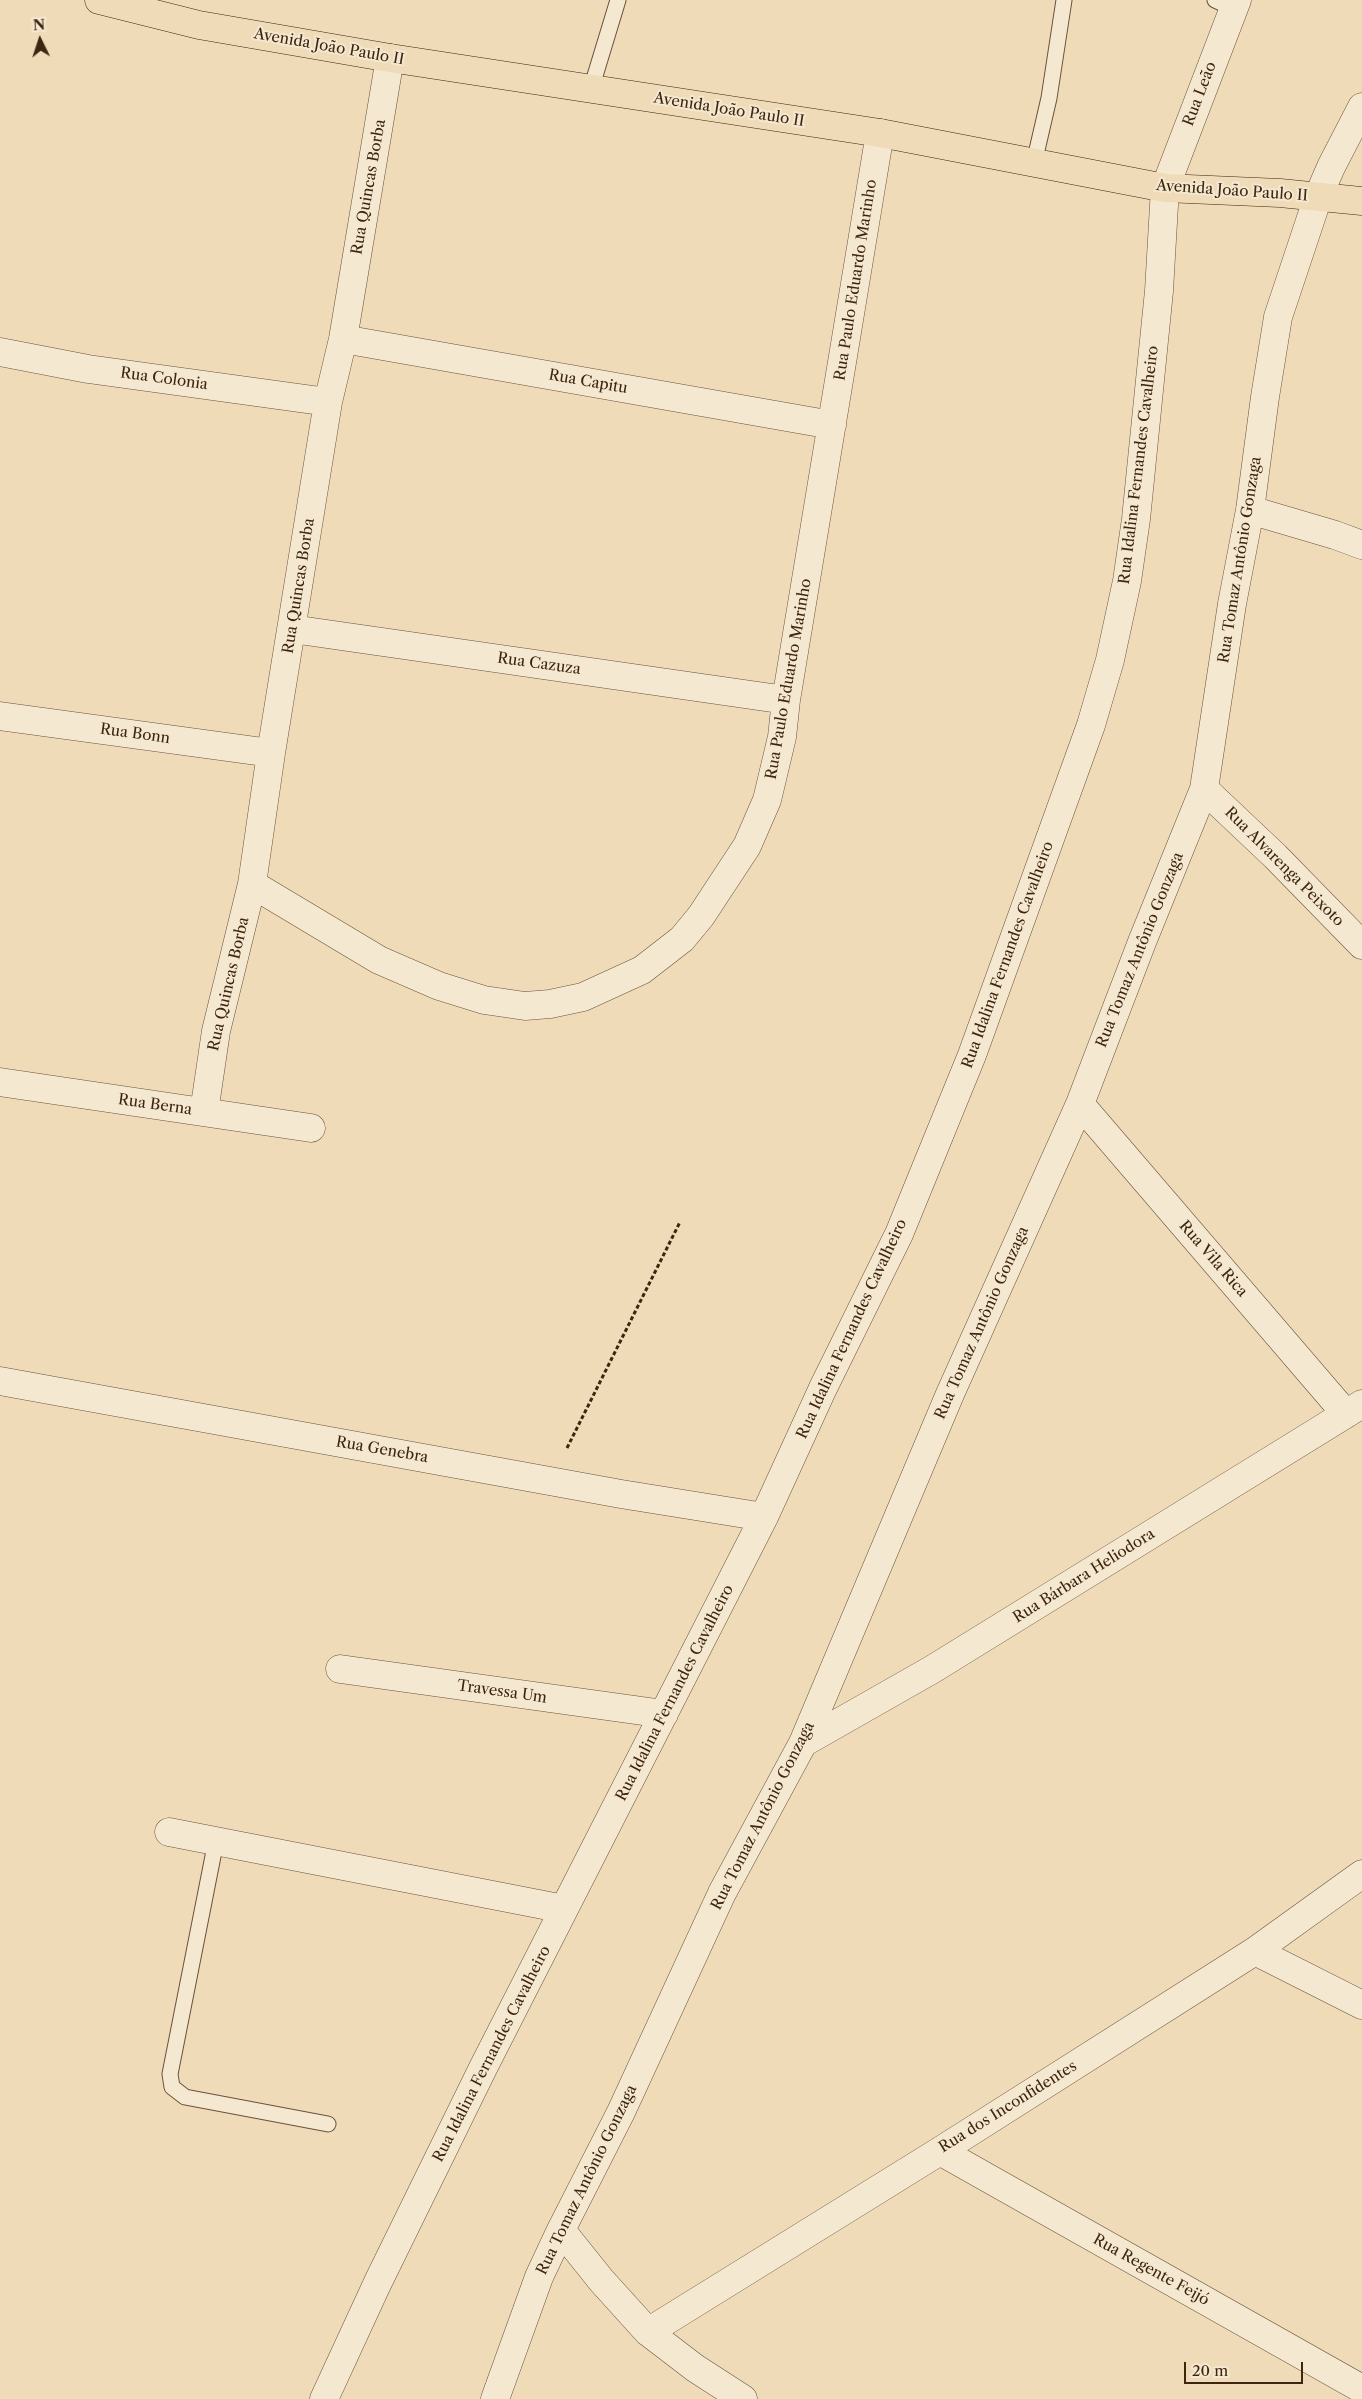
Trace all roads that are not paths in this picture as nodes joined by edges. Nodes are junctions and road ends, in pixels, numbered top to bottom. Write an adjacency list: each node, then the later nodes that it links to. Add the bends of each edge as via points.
1 (99, 0): 5 (main road, Avenida João Paulo II, via 198,25)
2 (618, 0): 6 (lane)
3 (1064, 0): 9 (lane, via 1049,98)
4 (1228, 3): 10 (street, Rua Leão)
5 (390, 58): 6 (main road, Avenida João Paulo II); 13 (street, Rua Quincas Borba)
6 (591, 89): 8 (main road, Avenida João Paulo II)
7 (1362, 107): 11 (street, Rua Tomaz Antônio Gonzaga)
8 (880, 133): 9 (main road, Avenida João Paulo II); 16 (street, Rua Paulo Eduardo Marinho)
9 (1034, 162): 10 (main road, Avenida João Paulo II)
10 (1165, 188): 11 (main road, Avenida João Paulo II); 32 (street, Rua Idalina Fernandes Cavalheiro, via 1159,292 1136,519 1127,582 1110,660 1091,725 975,1046 899,1234)
11 (1318, 197): 12 (main road, Avenida João Paulo II); 17 (street, Rua Tomaz Antônio Gonzaga, via 1278,317)
12 (1362, 201)
13 (343, 339): 15 (street, Rua Quincas Borba); 16 (street, Rua Capitu)
14 (0, 352): 15 (street, Rua Colonia, via 88,369)
15 (328, 402): 19 (street, Rua Quincas Borba)
16 (832, 425): 20 (street, Rua Paulo Eduardo Marinho)
17 (1250, 510): 18 (street); 23 (street, Rua Tomaz Antônio Gonzaga)
18 (1362, 545)
19 (292, 629): 20 (street, Rua Cazuza); 22 (street, Rua Quincas Borba)
20 (786, 700): 24 (street, Rua Paulo Eduardo Marinho, via 782,737 767,800 747,846 729,875 682,939 642,970 583,997 525,1006 484,1000 439,986 379,960)
21 (0, 716): 22 (street, Rua Bonn)
22 (271, 753): 24 (street, Rua Quincas Borba)
23 (1204, 789): 25 (street, Rua Alvarenga Peixoto); 27 (street, Rua Tomaz Antônio Gonzaga)
24 (252, 884): 28 (street, Rua Quincas Borba, via 216,1031)
25 (1362, 945)
26 (0, 1082): 28 (street, Rua Berna)
27 (1080, 1104): 31 (street, Rua Vila Rica); 35 (street, Rua Tomaz Antônio Gonzaga, via 950,1394)
28 (204, 1112): 29 (street, Rua Berna)
29 (311, 1128)
30 (0, 1381): 32 (street, Rua Genebra)
31 (1354, 1409): 35 (street, Rua Bárbara Heliodora, via 941,1664)
32 (764, 1517): 34 (street, Rua Idalina Fernandes Cavalheiro)
33 (340, 1669): 34 (street, Travessa Um)
34 (664, 1714): 39 (street, Rua Idalina Fernandes Cavalheiro)
35 (803, 1743): 44 (street, Rua Tomaz Antônio Gonzaga, via 722,1893 621,2112)
36 (169, 1832): 37 (street)
37 (216, 1841): 39 (street); 42 (lane, via 170,2074 172,2087 185,2097)
38 (1362, 1874): 40 (street, Rua dos Inconfidentes)
39 (564, 1909): 47 (street, Rua Idalina Fernandes Cavalheiro, via 396,2246)
40 (1255, 1951): 41 (street); 43 (street, Rua dos Inconfidentes)
41 (1362, 2006)
42 (328, 2124)
43 (940, 2151): 45 (street, Rua dos Inconfidentes); 46 (street, Rua Regente Feijó)
44 (561, 2230): 45 (street); 48 (street, Rua Tomaz Antônio Gonzaga, via 539,2278)
45 (648, 2332): 49 (street)
46 (1362, 2389)
47 (324, 2399)
48 (495, 2399)
49 (743, 2399)

